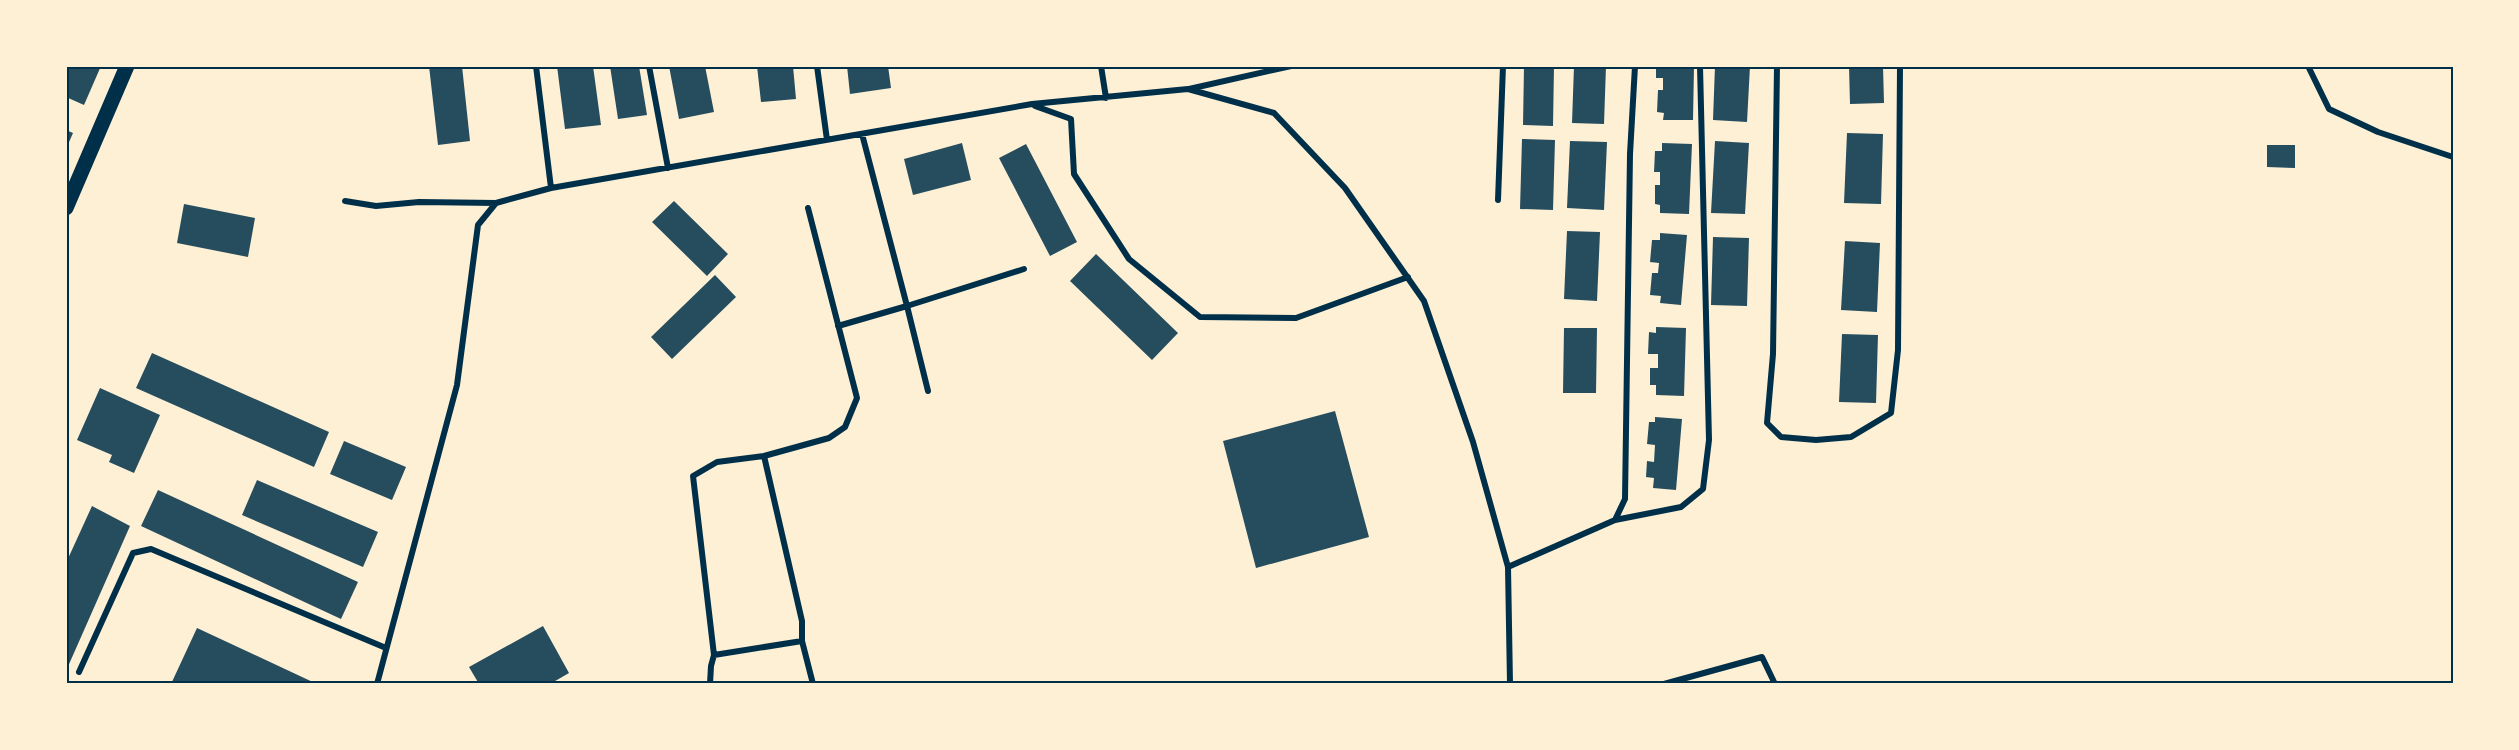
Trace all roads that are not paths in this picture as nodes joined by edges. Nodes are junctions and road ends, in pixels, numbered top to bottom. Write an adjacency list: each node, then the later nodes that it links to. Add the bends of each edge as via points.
1 (127, 66): 25 (highway)
2 (536, 66): 21 (street)
3 (649, 66): 20 (street)
4 (817, 66): 18 (street)
5 (1101, 66): 15 (street)
6 (1292, 66): 13 (street)
7 (1503, 66): 22 (street)
8 (1635, 66): 33 (street, via 1625,500)
9 (1700, 66): 33 (street, via 1709,440 1703,489 1681,507)
10 (1777, 66): 11 (street, via 1773,354 1767,423 1781,438 1816,440 1851,436 1891,413 1898,350)
11 (1900, 66)
12 (2308, 66): 19 (street, via 2328,109 2378,132)
13 (1277, 67): 14 (street)
14 (1188, 89): 15 (street); 28 (street, via 1274,113 1345,188)
15 (1106, 98): 16 (street)
16 (1032, 104): 17 (street); 28 (street, via 1071,119 1074,174 1130,259 1200,317 1296,318)
17 (862, 134): 18 (street); 29 (street)
18 (827, 140): 20 (street)
19 (2453, 157)
20 (668, 168): 21 (street)
21 (550, 188): 24 (street)
22 (1498, 200)
23 (345, 201): 24 (street, via 376,206)
24 (496, 203): 36 (street, via 478,225 457,385)
25 (66, 208)
26 (808, 208): 30 (street)
27 (1024, 269): 29 (street)
28 (1408, 277): 34 (street, via 1424,301 1473,442)
29 (907, 306): 30 (street); 31 (street)
30 (838, 326): 32 (street, via 857,398 845,427 829,438)
31 (928, 391)
32 (764, 456): 35 (street, via 802,621); 37 (street, via 717,462 693,476)
33 (1615, 520): 34 (street)
34 (1508, 567): 42 (street)
35 (802, 641): 37 (street); 41 (street)
36 (386, 648): 38 (street, via 151,549 133,553); 39 (street)
37 (714, 655): 40 (street)
38 (79, 672)
39 (377, 684)
40 (710, 684)
41 (813, 684)
42 (1510, 684)
43 (1664, 684): 44 (street, via 1762,657)
44 (1775, 684)

